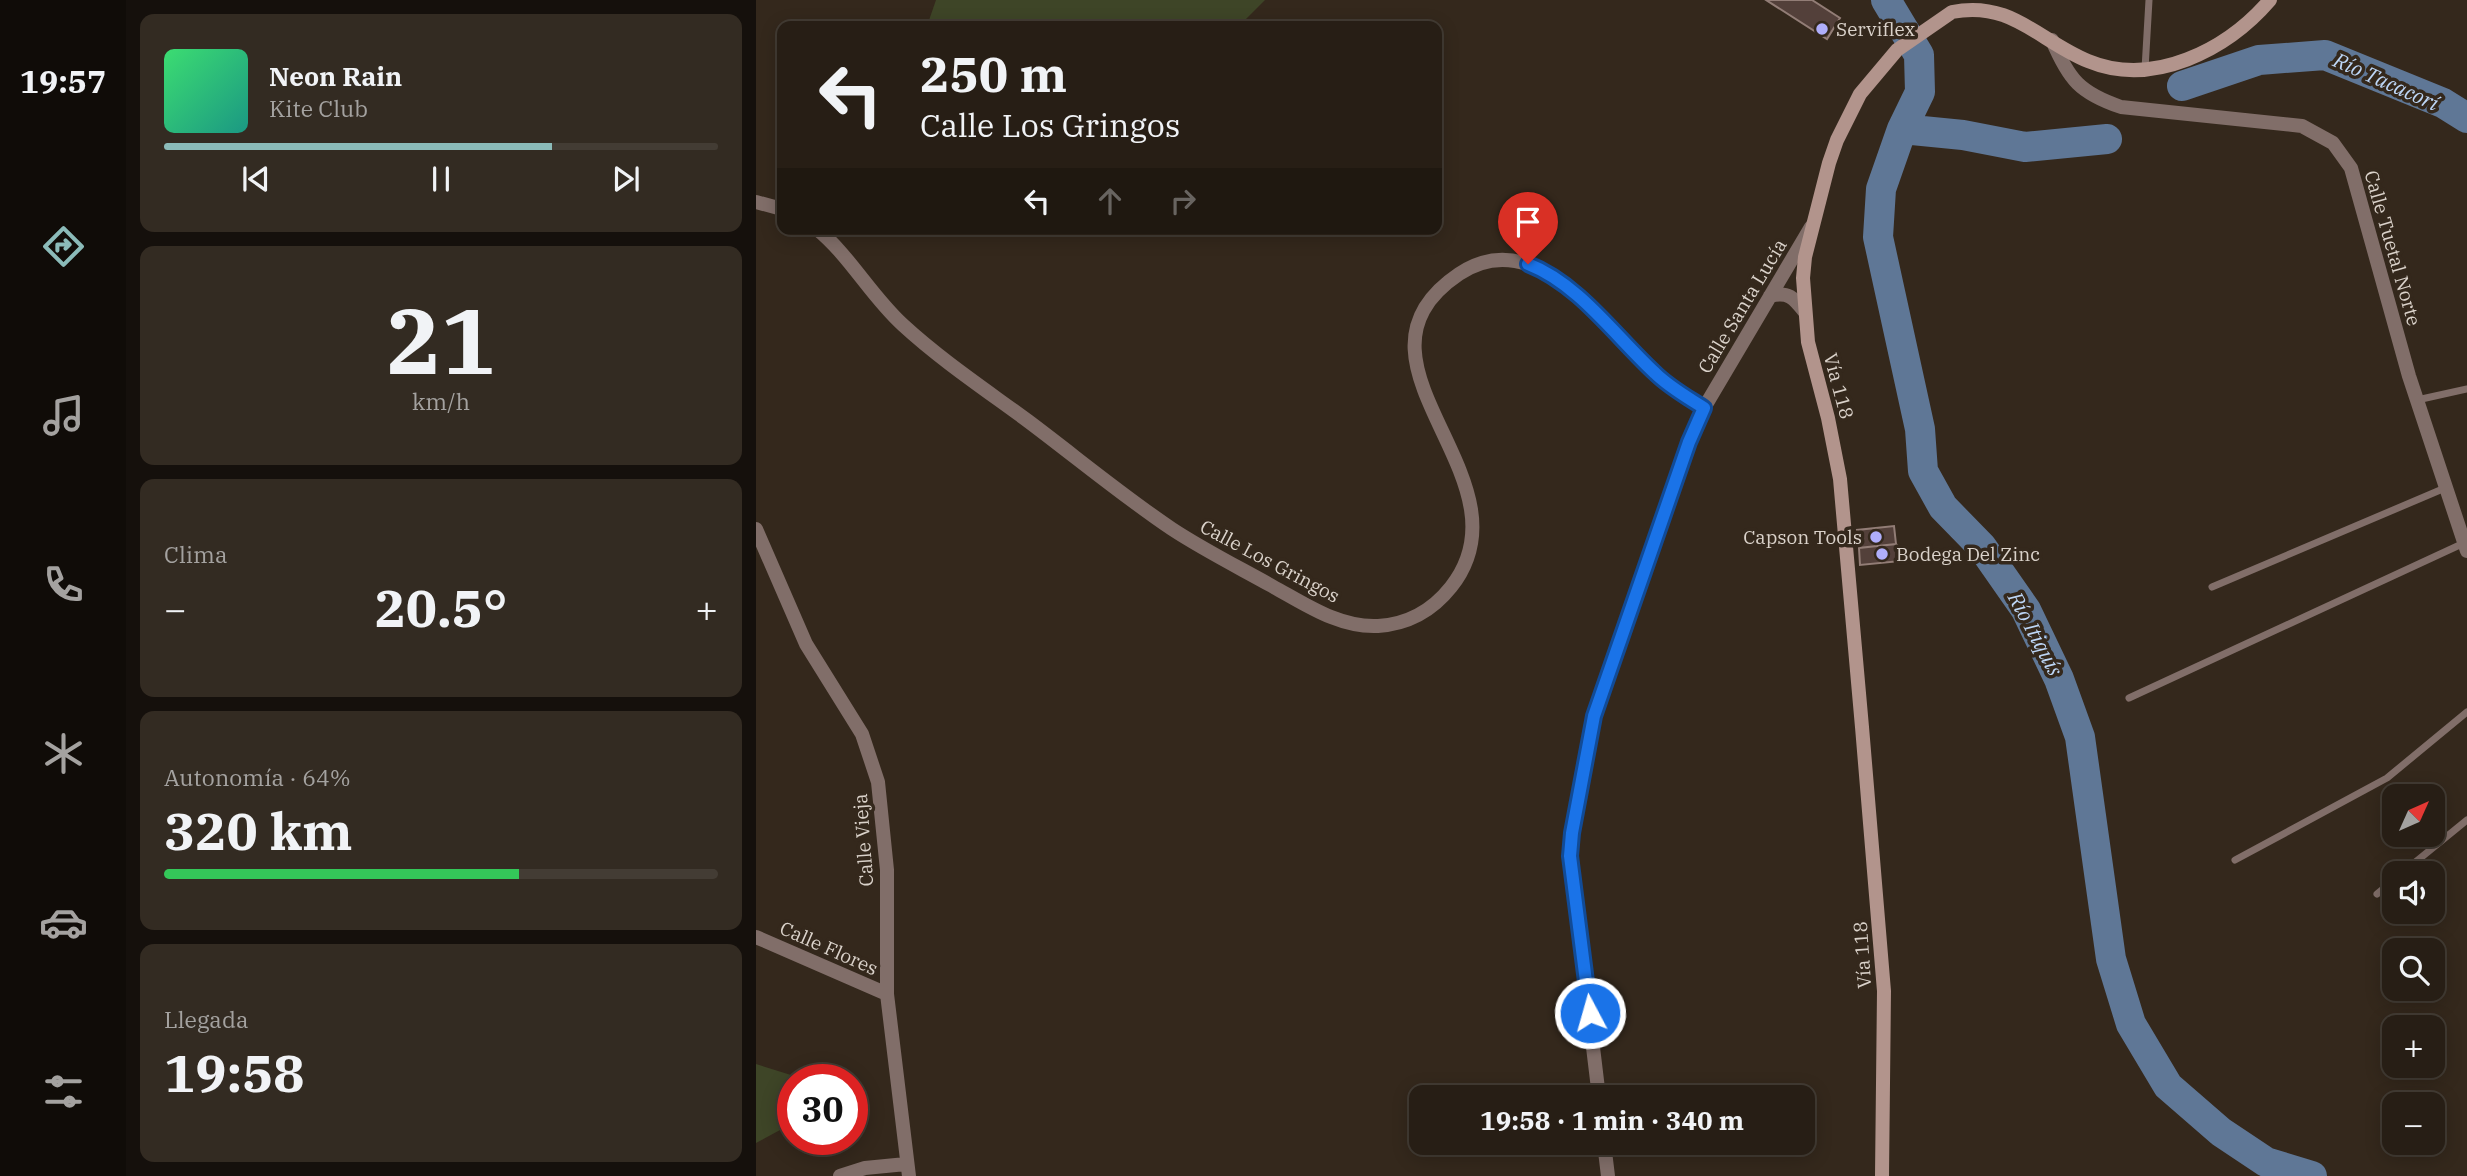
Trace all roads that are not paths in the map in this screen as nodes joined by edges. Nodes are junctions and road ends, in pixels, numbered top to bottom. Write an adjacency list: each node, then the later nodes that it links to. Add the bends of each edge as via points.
1 (2149, 0): 4 (lane)
2 (2270, 0): 4 (main road, Vía 118, via 2207,50)
3 (2052, 40): 4 (main road, Vía 118, via 2102,66); 7 (main road, Vía 118, via 2023,20 1979,6 1952,12 1897,50 1871,77 1848,114); 12 (street, Calle Tuetal Norte, via 2065,70 2080,88 2099,100 2121,107 2302,126 2333,144 2351,168)
4 (2146, 69)
5 (756, 202): 6 (street)
6 (777, 208)
7 (1812, 226): 9 (street, Calle Santa Lucía); 10 (main road, Vía 118, via 1804,257)
8 (824, 235): 13 (street, Calle Los Gringos, via 902,324 1157,518 1315,610 1355,625 1392,625 1423,614 1440,601 1466,561 1473,525 1469,488 1415,366 1420,321 1442,288 1460,273 1491,261 1509,260 1546,271 1656,375)
9 (1770, 296): 10 (street, via 1782,293 1793,297); 13 (street, Calle Santa Lucía)
10 (1804, 312): 32 (main road, Vía 118, via 1840,479 1884,991)
11 (2467, 388): 12 (lane)
12 (2417, 400): 14 (street, Calle Tuetal Norte)
13 (1704, 408): 27 (street, Calle Santa Lucía, via 1594,716 1572,833 1570,856)
14 (2445, 488): 16 (street, Calle Tuetal Norte); 17 (lane)
15 (756, 530): 26 (street, Calle Vieja, via 806,644 871,754 887,870)
16 (2465, 547): 18 (lane)
17 (2212, 587)
18 (2129, 698)
19 (2467, 712): 21 (lane, via 2387,778)
20 (2467, 820): 22 (lane)
21 (2235, 860)
22 (2417, 861)
23 (2382, 890): 24 (lane)
24 (2377, 894)
25 (756, 937): 26 (street, Calle Flores)
26 (887, 994): 29 (street, Calle Vieja)
27 (1598, 1085)
28 (1605, 1155): 31 (street)
29 (907, 1170): 30 (street, via 865,1168)
30 (840, 1176)
31 (1608, 1176)
32 (1882, 1176)

